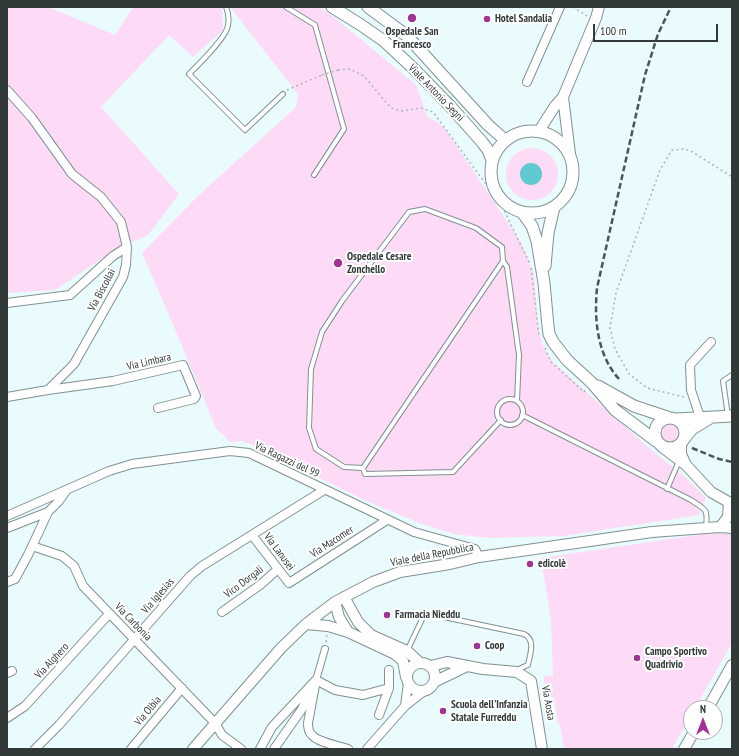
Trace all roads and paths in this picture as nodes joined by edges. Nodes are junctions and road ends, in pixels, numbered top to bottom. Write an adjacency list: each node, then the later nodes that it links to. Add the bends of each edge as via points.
1 (226, 7): 11 (lane, via 228,26 224,36 190,74 245,130)
2 (286, 7): 17 (lane, via 315,25 344,130)
3 (332, 7): 16 (main road, Viale Antonio Segni, via 384,41 413,68 482,142)
4 (368, 7): 14 (main road, Viale Antonio Segni, via 407,36 488,125)
5 (560, 7): 9 (street)
6 (573, 7): 8 (path)
7 (599, 7): 12 (street)
8 (587, 16)
9 (527, 82)
10 (7, 90): 21 (street, Via Biscollai, via 32,118 72,174 101,197 121,222)
11 (283, 94): 25 (path, bridge, via 322,75 350,69 364,76 391,108 402,111 421,108 433,112 502,206 531,265 537,333)
12 (562, 97): 13 (street); 15 (street)
13 (539, 131): 14 (main road, via 521,132); 15 (main road, via 557,139)
14 (505, 140): 16 (main road)
15 (570, 154): 19 (main road, via 573,168 572,183 562,201)
16 (492, 160): 20 (main road, via 491,179 496,192 505,203)
17 (314, 175)
18 (732, 177): 32 (path, via 691,151 672,150 660,170 616,294 610,328 615,349 629,374 647,388)
19 (554, 207): 20 (main road, via 544,212); 23 (main road, via 548,233)
20 (522, 212): 23 (main road, via 532,226 537,241)
21 (127, 246): 24 (street, via 70,295); 30 (street, Via Biscollai, via 123,277 74,364)
22 (503, 261): 33 (lane, via 507,267 519,355); 43 (lane); 43 (lane, via 502,247 476,228 425,209 409,212 342,301 322,332 311,369 309,428 316,449 344,467)
23 (544, 283): 29 (main road, via 549,334 567,360)
24 (7, 303)
25 (540, 339)
26 (711, 342): 32 (street, via 690,365)
27 (543, 345): 29 (path, via 552,362 584,392)
28 (732, 375): 36 (lane, via 723,381)
29 (592, 383): 37 (main road, via 634,406); 41 (main road, via 615,410)
30 (48, 390): 31 (street); 34 (street, Via Limbara, via 113,382 183,365 196,396 194,399)
31 (7, 397)
32 (694, 400): 38 (street)
33 (517, 401): 35 (lane, via 522,407); 39 (lane, via 510,399 500,405 498,413)
34 (158, 408)
35 (522, 415): 39 (lane, via 515,424 507,424); 44 (lane)
36 (730, 416): 38 (main road)
37 (673, 418): 38 (main road); 40 (main road, via 683,425 685,430); 41 (main road, via 662,420 656,426 654,433)
38 (705, 418): 40 (main road)
39 (501, 420): 43 (lane, via 453,472 365,474)
40 (682, 442): 41 (main road, via 672,448); 42 (street)
41 (659, 444): 42 (street)
42 (683, 463): 44 (lane); 47 (street, via 711,492)
43 (363, 468)
44 (667, 488): 53 (lane, via 705,510)
45 (66, 490): 46 (street, Via Ragazzi del 99, via 132,464 230,451 249,454); 48 (street); 49 (street, Via Ragazzi del 99)
46 (324, 490): 50 (street, Via Ragazzi del 99); 55 (street, Via Iglesias)
47 (731, 500): 51 (street, via 728,517)
48 (48, 512): 52 (street); 56 (street)
49 (7, 516)
50 (387, 520): 57 (street, Via Ragazzi del 99, via 414,532 475,549); 60 (street, Via Macomer)
51 (720, 527): 53 (street, Viale della Repubblica); 54 (street, Viale della Repubblica)
52 (7, 528)
53 (706, 528): 57 (street, Viale della Repubblica, via 652,532)
54 (732, 528)
55 (252, 535): 58 (street, Via Lanusei); 67 (street, Via Iglesias, via 190,576)
56 (32, 546): 59 (street, via 15,579); 63 (street, Via Carbonia, via 62,556 74,566 83,586)
57 (479, 557): 61 (street, Viale della Repubblica, via 394,574)
58 (278, 569): 60 (street, Via Lanusei); 62 (street, Vico Dorgali)
59 (7, 582)
60 (289, 583)
61 (340, 599): 64 (street, Viale della Repubblica); 66 (street, via 339,616); 69 (street, via 371,635)
62 (222, 612)
63 (109, 614): 67 (street, Via Carbonia); 85 (street, Via Alghero, via 25,706)
64 (306, 624): 65 (street); 86 (street, Viale della Repubblica, via 281,648)
65 (328, 626): 66 (street); 68 (path)
66 (348, 632): 77 (street, via 395,654 403,661)
67 (134, 640): 79 (street, Via Carbonia); 88 (street, Via Iglesias)
68 (325, 649): 76 (street)
69 (407, 651): 70 (street); 75 (lane, via 425,613 529,637 532,642 528,665)
70 (419, 662): 72 (street); 77 (street, via 411,666)
71 (732, 665): 82 (street)
72 (431, 666): 73 (street, via 447,662); 78 (street, via 435,674)
73 (467, 666): 75 (street); 78 (street)
74 (389, 670): 80 (street)
75 (517, 672): 96 (street, Via Aosta, via 532,681)
76 (316, 680): 80 (street, via 335,690 363,695); 92 (street, via 272,728); 93 (street, via 302,709); 94 (street, via 308,730 318,739)
77 (407, 680): 81 (street, via 414,690); 83 (street)
78 (434, 682): 81 (street)
79 (182, 688): 86 (street, Via Carbonia); 89 (street, Via Olbia)
80 (389, 688): 84 (street)
81 (424, 691): 83 (street)
82 (712, 700)
83 (405, 706): 95 (street)
84 (379, 715)
85 (7, 718)
86 (216, 723): 90 (street, Viale della Repubblica); 91 (street, Via Carbonia, via 222,735)
87 (689, 740): 97 (street)
88 (35, 749)
89 (130, 749)
90 (193, 749)
91 (241, 749)
92 (260, 749)
93 (274, 749)
94 (348, 749)
95 (367, 749)
96 (542, 749)
97 (684, 749)

